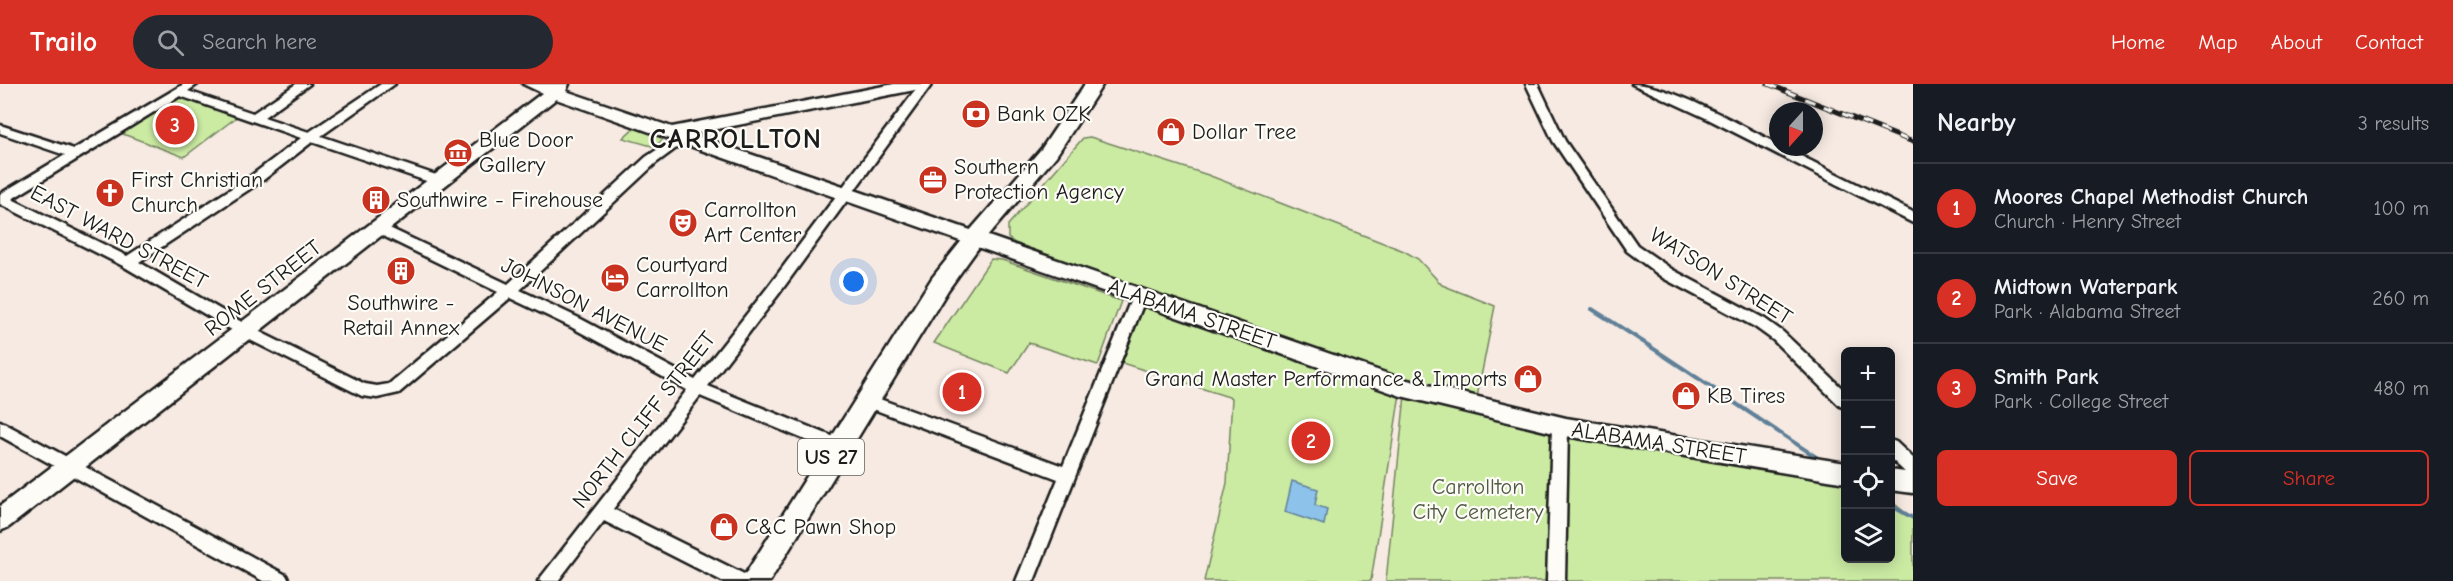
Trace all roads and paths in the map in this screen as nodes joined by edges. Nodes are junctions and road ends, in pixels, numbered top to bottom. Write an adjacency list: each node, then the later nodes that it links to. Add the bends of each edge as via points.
1 (192, 84): 11 (street)
2 (304, 84): 12 (street)
3 (389, 84): 16 (street)
4 (531, 84): 10 (main road, ALABAMA STREET)
5 (920, 84): 13 (main road)
6 (926, 84): 21 (street, NORTH CLIFF STREET)
7 (1094, 84): 25 (main road, US 27, via 1049,152)
8 (1532, 84): 32 (street, WATSON STREET, via 1559,141 1632,248 1668,273 1760,323)
9 (1638, 84): 23 (street, via 1712,116)
10 (559, 88): 15 (main road, ALABAMA STREET); 20 (main road, ROME STREET)
11 (180, 92): 12 (street); 18 (street)
12 (255, 117): 16 (street)
13 (723, 122): 15 (main road); 17 (main road)
14 (0, 129): 18 (street)
15 (670, 131): 17 (main road, ALABAMA STREET); 19 (street)
16 (312, 136): 20 (street); 26 (street, via 257,178)
17 (698, 141): 19 (street, via 671,146); 21 (main road, ALABAMA STREET)
18 (75, 154): 22 (street)
19 (651, 160): 27 (street, EAST WARD STREET)
20 (440, 181): 24 (main road, ROME STREET)
21 (847, 194): 25 (main road, ALABAMA STREET); 30 (street, NORTH CLIFF STREET)
22 (1, 199): 26 (street, EAST WARD STREET)
23 (1913, 218)
24 (378, 228): 27 (street, JOHNSON AVENUE); 29 (main road, ROME STREET)
25 (974, 239): 28 (main road, ALABAMA STREET); 31 (main road, US 27, via 923,309)
26 (128, 262): 29 (street, EAST WARD STREET)
27 (508, 292): 29 (street, EAST WARD STREET, via 393,389 377,392 362,390); 30 (street, JOHNSON AVENUE, via 576,323)
28 (1140, 297): 34 (main road, ALABAMA STREET, via 1401,387 1470,408); 40 (street)
29 (247, 332): 37 (main road, ROME STREET)
30 (697, 388): 35 (street, JOHNSON AVENUE); 43 (street, NORTH CLIFF STREET)
31 (866, 400): 35 (main road, US 27); 40 (street)
32 (1844, 401)
33 (0, 428): 37 (street)
34 (1560, 428): 39 (main road, ALABAMA STREET); 50 (street)
35 (838, 446): 48 (main road, US 27)
36 (1895, 452): 38 (street)
37 (69, 468): 44 (main road, ROME STREET); 45 (street)
38 (1913, 469)
39 (1841, 472)
40 (1067, 475): 49 (street)
41 (1895, 481): 42 (main road)
42 (1913, 483)
43 (601, 511): 46 (street, NORTH CLIFF STREET); 47 (street)
44 (0, 520)
45 (280, 581)
46 (547, 581)
47 (740, 581)
48 (754, 581)
49 (1024, 581)
50 (1556, 581)

